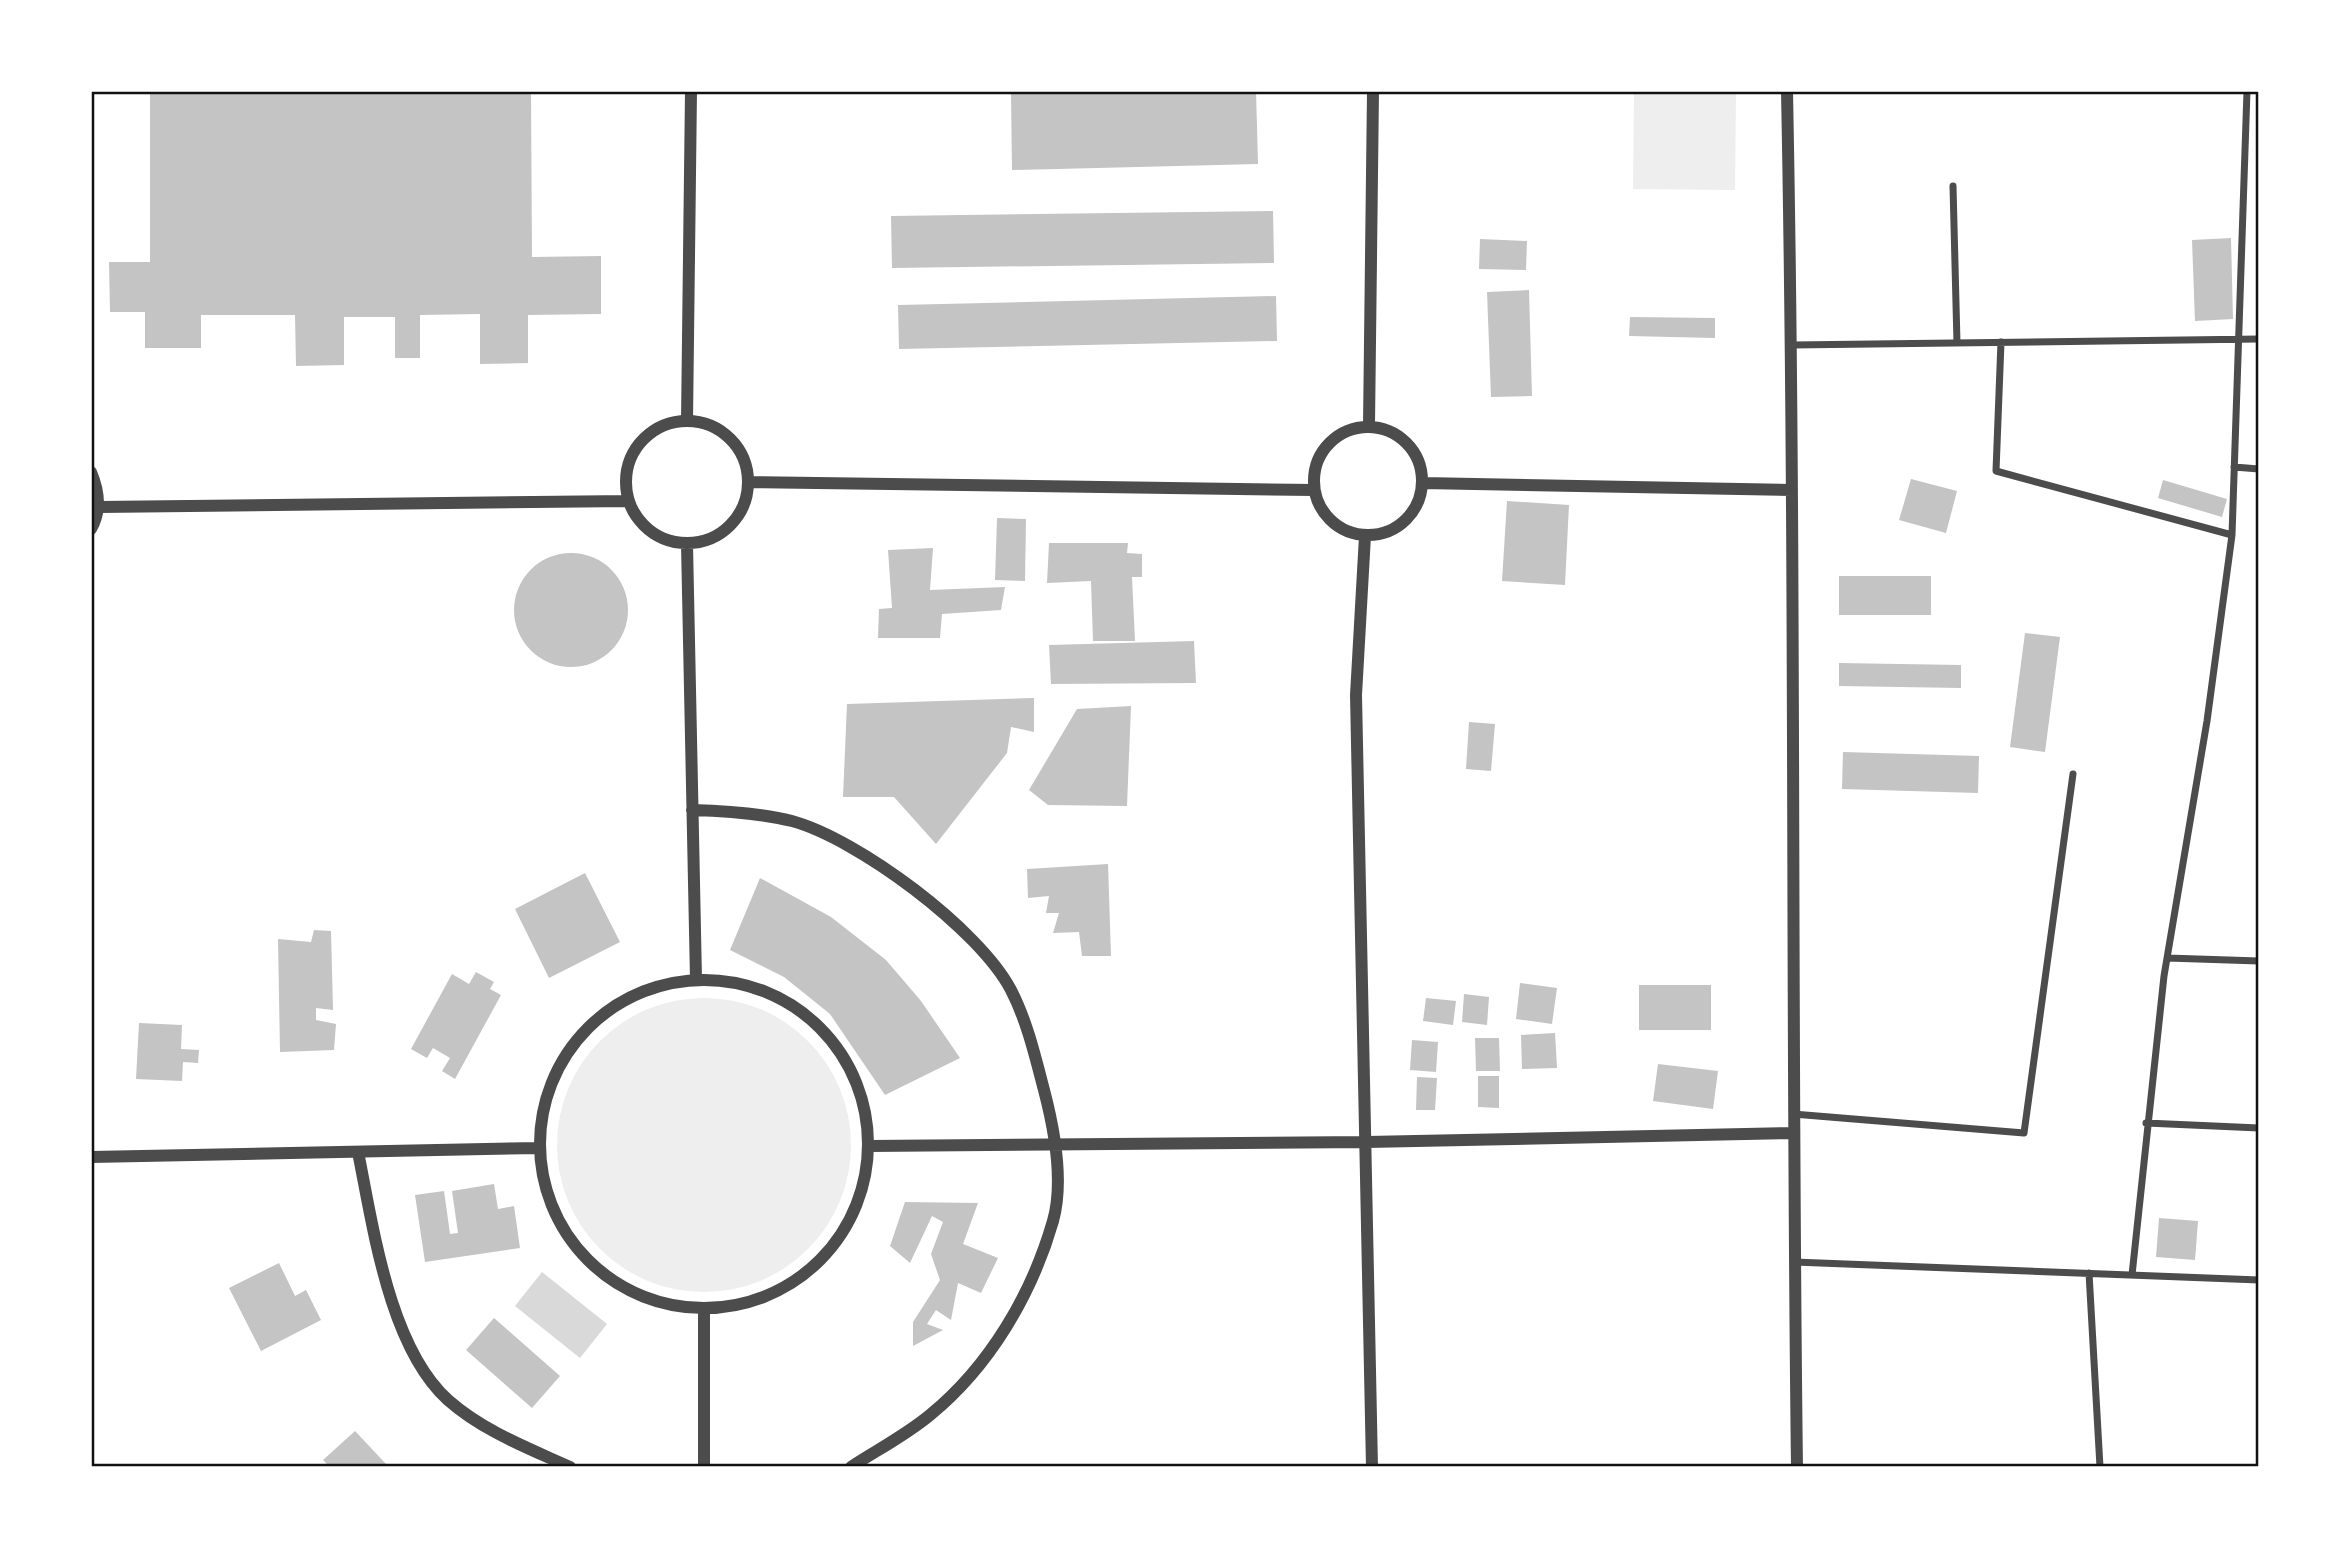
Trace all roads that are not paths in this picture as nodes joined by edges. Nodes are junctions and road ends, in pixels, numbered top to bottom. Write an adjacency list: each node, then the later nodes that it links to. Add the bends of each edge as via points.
1 (691, 91): 11 (street)
2 (1373, 91): 12 (street)
3 (1787, 91): 10 (street)
4 (2247, 91): 7 (street)
5 (1954, 187): 9 (street)
6 (2259, 339): 7 (street)
7 (2239, 340): 8 (street); 13 (street)
8 (2001, 342): 9 (street); 23 (street, via 1996,471)
9 (1957, 343): 10 (street)
10 (1792, 345): 19 (street)
11 (687, 421): 16 (street, via 706,424 737,446); 20 (street, via 668,424 638,446 629,463)
12 (1369, 425): 17 (street, via 1399,435 1417,455); 18 (street, via 1345,430 1322,451)
13 (2234, 467): 14 (street); 23 (street)
14 (2259, 469)
15 (91, 472): 21 (street)
16 (748, 482): 18 (street); 25 (street, via 746,502 737,519 706,541)
17 (1423, 483): 19 (street); 24 (street, via 1413,512 1390,531)
18 (1314, 490): 24 (street, via 1321,509 1338,527)
19 (1792, 490): 31 (street)
20 (629, 501): 21 (street); 25 (street, via 651,532)
21 (99, 507): 22 (street)
22 (91, 529)
23 (2232, 535): 28 (street)
24 (1365, 536): 35 (street, via 1356,695)
25 (687, 544): 27 (street)
26 (2073, 774): 31 (street, via 2024,1133)
27 (692, 810): 30 (street); 37 (street, via 793,821 852,849 941,908 989,959 1019,1007 1051,1114)
28 (2167, 958): 29 (street); 32 (street)
29 (2259, 961)
30 (696, 979): 36 (street, via 749,985 798,1008 836,1045 861,1093); 38 (street, via 646,989 602,1014 567,1051 545,1098)
31 (1793, 1114): 34 (street)
32 (2146, 1123): 33 (street); 43 (street)
33 (2259, 1128)
34 (1793, 1133): 35 (street); 41 (street)
35 (1367, 1142): 37 (street); 49 (street)
36 (869, 1146): 37 (street); 45 (street, via 860,1197 849,1220 837,1242 800,1279 755,1302)
37 (1053, 1146): 48 (street, via 1058,1178 1053,1219 1038,1261 994,1348 932,1413)
38 (539, 1148): 39 (street); 45 (street, via 548,1199 572,1244 608,1280 654,1303)
39 (358, 1152): 40 (street); 46 (street, via 392,1299 424,1371 441,1393 474,1419)
40 (91, 1157)
41 (1794, 1262): 42 (street); 50 (street)
42 (2089, 1273): 43 (street); 51 (street)
43 (2132, 1275): 44 (street)
44 (2259, 1280)
45 (704, 1310): 47 (street)
46 (570, 1467)
47 (704, 1467)
48 (851, 1467)
49 (1371, 1467)
50 (1797, 1467)
51 (2100, 1467)

